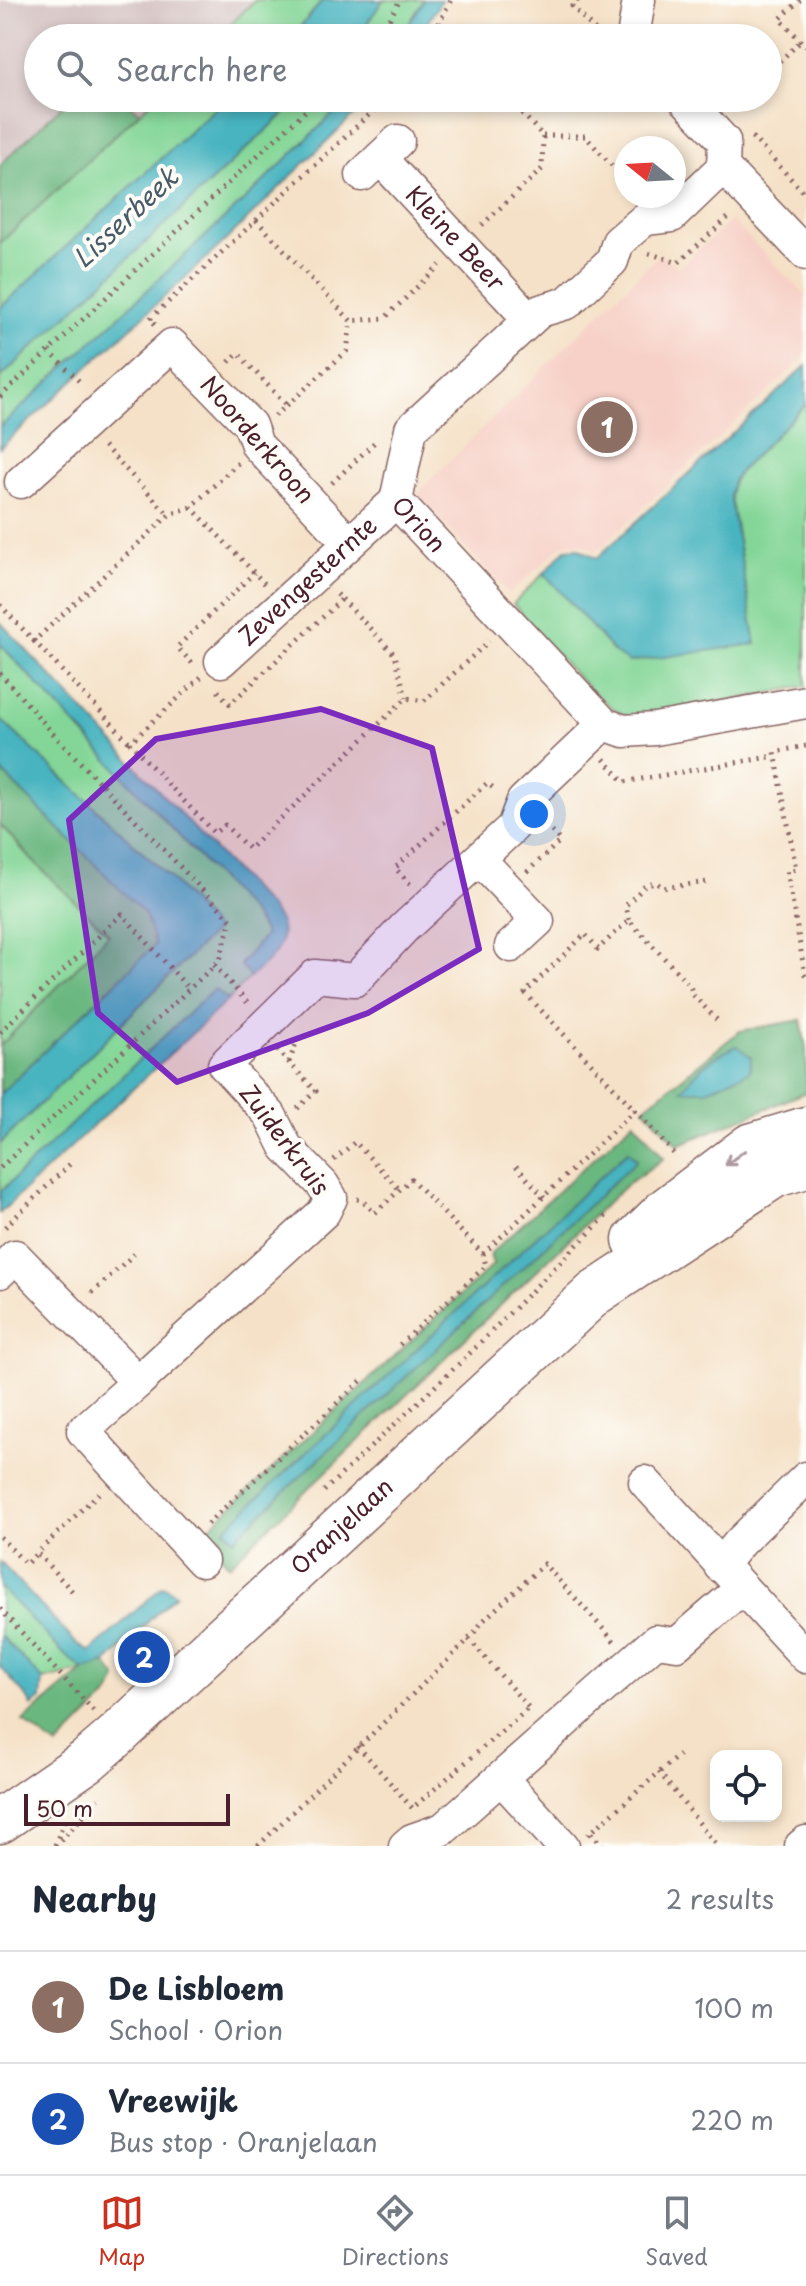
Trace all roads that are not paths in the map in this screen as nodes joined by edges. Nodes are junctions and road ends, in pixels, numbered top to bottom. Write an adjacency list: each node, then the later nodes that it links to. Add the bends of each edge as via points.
1 (639, 0): 2 (street)
2 (635, 24)
3 (694, 112): 4 (street)
4 (723, 154): 6 (street); 7 (street, via 672,216 645,219 618,242 612,261 567,303 540,311)
5 (380, 158): 7 (street, Kleine Beer)
6 (806, 254)
7 (530, 320): 9 (street, Orion, via 411,429)
8 (21, 482): 10 (street, Noorderkroon, via 172,345 250,425 255,440)
9 (396, 501): 10 (street, Zevengesternte); 13 (street, Orion, via 510,621)
10 (349, 543): 11 (street, Zevengesternte)
11 (221, 661)
12 (806, 702): 13 (street, via 655,729)
13 (596, 732): 14 (street, Zuiderkruis, via 523,801 513,827)
14 (479, 859): 15 (street, via 538,921); 20 (street, Zuiderkruis, via 355,980 315,976 224,1065 270,1115 286,1147 324,1188 324,1212)
15 (511, 946)
16 (806, 1129): 19 (main road, Oranjelaan, one-way to 19, via 750,1146 667,1209 625,1248)
17 (806, 1166): 19 (main road, Oranjelaan, via 775,1175)
18 (8, 1264): 20 (street, via 70,1313)
19 (595, 1293): 26 (main road, Oranjelaan)
20 (138, 1382): 23 (street, Zuiderkruis, via 83,1431)
21 (806, 1478): 24 (street, via 740,1542)
22 (645, 1482): 24 (street)
23 (194, 1552)
24 (731, 1577): 25 (street); 27 (street, via 677,1644 656,1641)
25 (806, 1657)
26 (101, 1748): 28 (main road, Oranjelaan); 32 (main road, Oranjelaan)
27 (501, 1778): 29 (street, via 443,1829); 30 (street)
28 (0, 1821)
29 (417, 1829)
30 (579, 1839)
31 (806, 1842): 33 (street)
32 (21, 1846)
33 (801, 1846)

